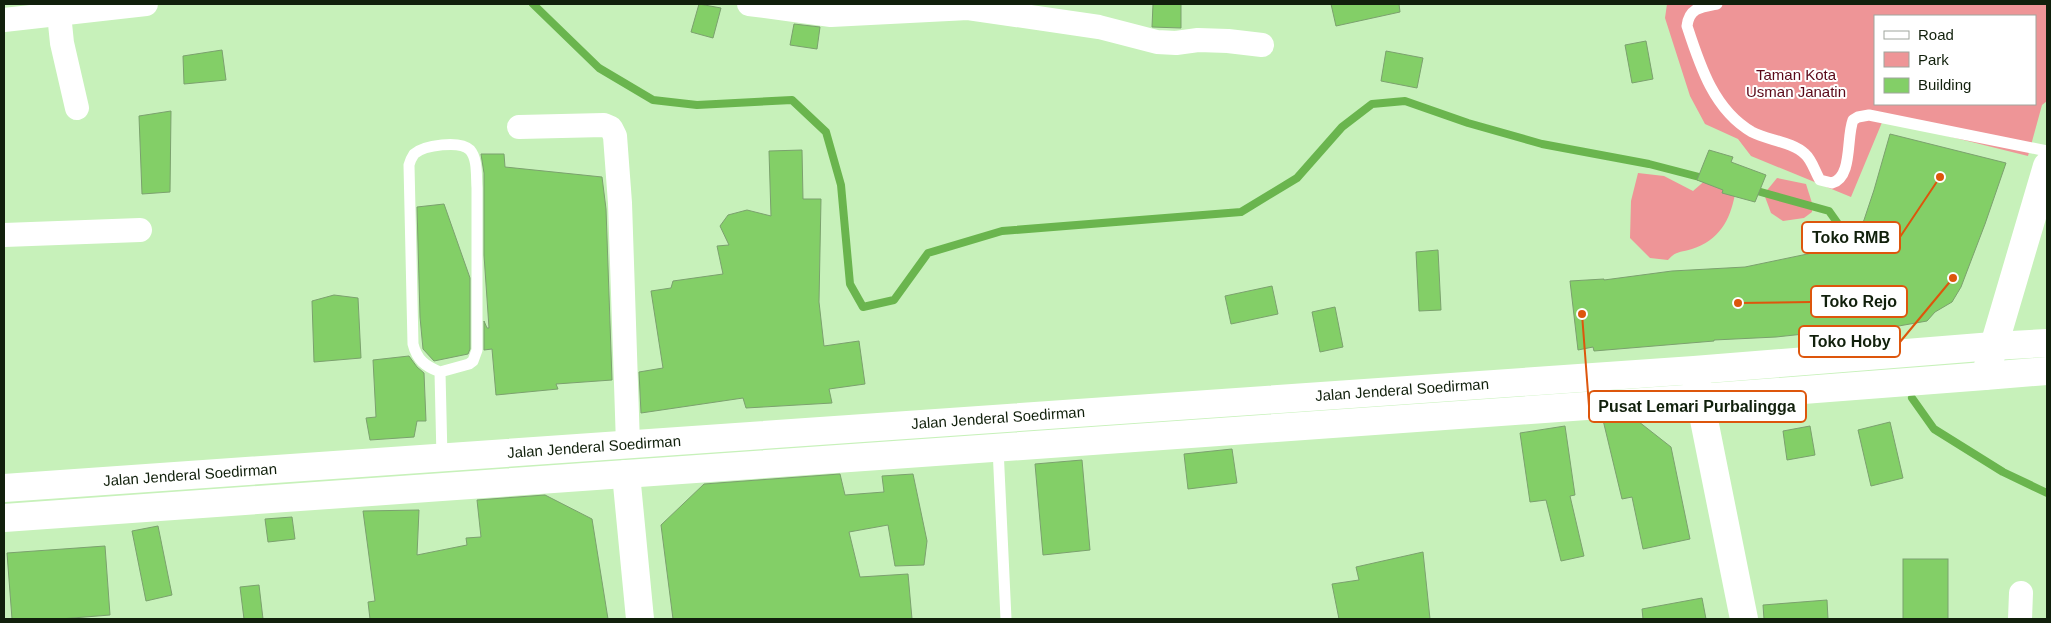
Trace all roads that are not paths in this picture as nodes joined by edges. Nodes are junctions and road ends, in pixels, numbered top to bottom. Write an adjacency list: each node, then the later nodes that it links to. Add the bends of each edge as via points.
1 (146, 4): 4 (street)
2 (749, 4): 5 (street)
3 (1717, 4): 10 (lane, via 1698,7 1691,12 1687,26 1705,77 1721,103 1736,119 1765,138 1806,154 1820,180 1832,183 1842,178 1853,120 1868,115)
4 (58, 9): 6 (street); 8 (street)
5 (833, 9): 7 (street, via 968,8 1099,27 1157,42 1198,40)
6 (4, 20)
7 (1262, 45)
8 (76, 108)
9 (519, 127): 21 (street, via 604,125 611,128 615,136)
10 (2047, 150)
11 (2047, 166): 15 (main road)
12 (140, 230): 13 (street)
13 (4, 236)
14 (2047, 343): 15 (main road, Jalan Jenderal Soedirman)
15 (1993, 346): 16 (main road, Jalan Jenderal Soedirman); 19 (main road)
16 (1694, 370): 20 (main road); 21 (main road, Jalan Jenderal Soedirman)
17 (2047, 371): 19 (main road, Jalan Jenderal Soedirman)
18 (440, 372): 18 (lane, via 421,362 413,344 409,164 414,155 433,145 469,149 475,162 477,188 475,356 469,364); 23 (lane)
19 (1985, 376): 20 (main road, Jalan Jenderal Soedirman)
20 (1699, 398): 22 (main road, Jalan Jenderal Soedirman); 30 (main road)
21 (628, 444): 23 (main road, Jalan Jenderal Soedirman)
22 (998, 448): 24 (main road, Jalan Jenderal Soedirman); 29 (lane)
23 (442, 458): 25 (main road, Jalan Jenderal Soedirman)
24 (626, 474): 26 (main road, Jalan Jenderal Soedirman); 28 (main road)
25 (4, 488)
26 (4, 518)
27 (2022, 593): 31 (street)
28 (640, 619)
29 (1006, 619)
30 (1744, 619)
31 (2020, 619)

